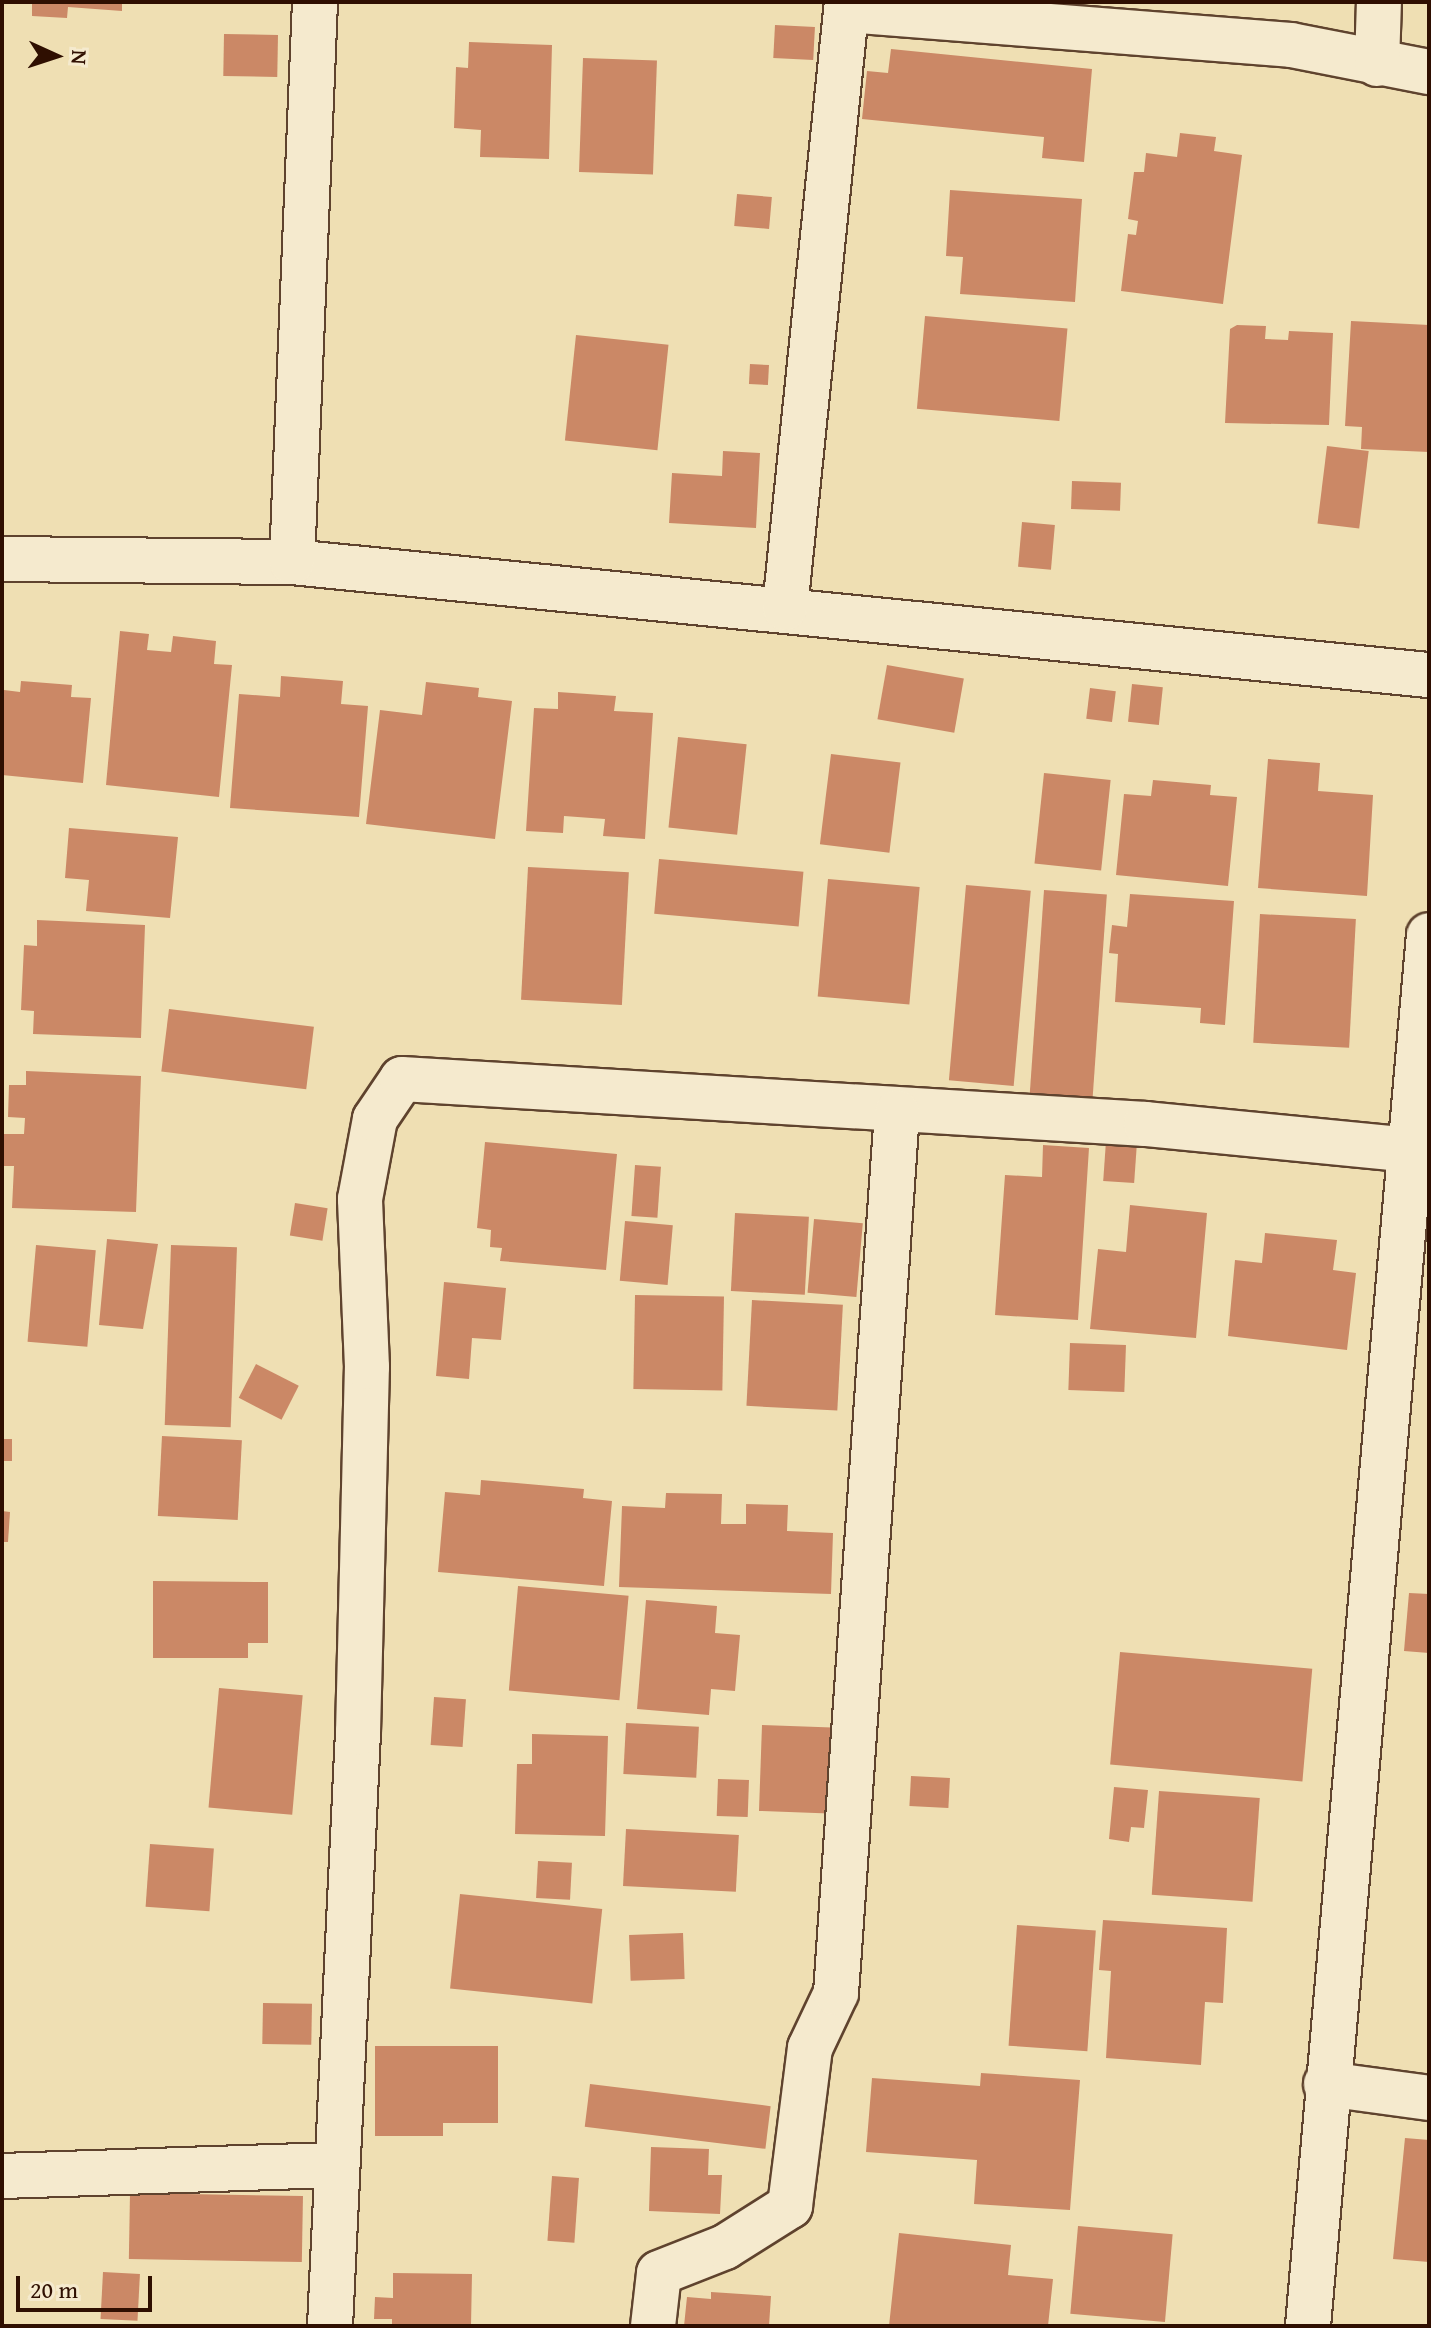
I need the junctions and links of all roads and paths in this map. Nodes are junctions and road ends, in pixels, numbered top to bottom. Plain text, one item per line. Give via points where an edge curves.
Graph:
1 (315, 2) edge
2 (1379, 2) edge
3 (847, 6) edge
4 (1377, 64) junction
5 (1429, 72) edge
6 (2, 559) edge
7 (292, 562) junction
8 (785, 608) junction
9 (1429, 675) edge
10 (1429, 935) edge
11 (897, 1112) junction
12 (1411, 1150) junction
13 (1326, 2084) junction
14 (1429, 2098) edge
15 (337, 2165) junction
16 (2, 2176) edge
17 (330, 2326) edge
18 (653, 2326) edge
19 (1308, 2326) edge

1 - 7 street
2 - 4 street
3 - 4 street via 1291,45
3 - 8 street
4 - 5 street
6 - 7 street
7 - 8 street
8 - 9 street
10 - 12 street
11 - 12 street via 1146,1124
11 - 15 street via 402,1079 375,1119 360,1199 367,1367 362,1590
11 - 18 street via 836,1993 810,2048 790,2206 725,2247 659,2273
12 - 13 street
13 - 14 street
13 - 19 street
15 - 16 street
15 - 17 street

